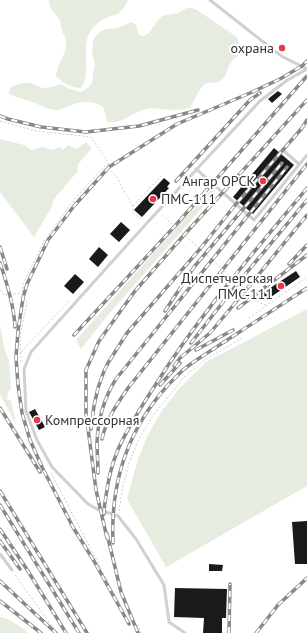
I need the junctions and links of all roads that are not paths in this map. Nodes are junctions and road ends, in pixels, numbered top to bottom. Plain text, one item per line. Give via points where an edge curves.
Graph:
1 (210, 0) edge
2 (307, 69) edge
3 (285, 152) dead end
4 (307, 155) edge
5 (299, 164) junction
6 (196, 169) junction
7 (0, 554) edge
8 (12, 570) road end
9 (185, 633) edge

1 - 2 lane via 283,57
2 - 6 lane via 260,101
3 - 5 lane
4 - 5 lane
5 - 6 lane via 254,220
6 - 9 lane via 30,352 24,369 26,411 37,440 52,467 88,504 118,516 136,539 164,585 169,622
7 - 8 lane

